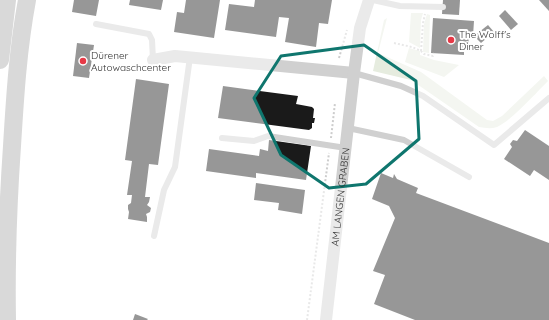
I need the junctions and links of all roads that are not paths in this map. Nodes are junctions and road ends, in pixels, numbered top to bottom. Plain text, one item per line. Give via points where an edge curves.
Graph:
1 (7, 0) edge
2 (27, 0) edge
3 (369, 0) edge
4 (373, 0) edge
5 (443, 7) dead end
6 (96, 24) dead end
7 (190, 57) junction
8 (0, 60) edge
9 (153, 60) joint
10 (354, 73) junction
11 (549, 98) edge
12 (348, 128) junction
13 (222, 138) dead end
14 (346, 148) junction
15 (469, 177) dead end
16 (154, 236) dead end
17 (7, 320) edge
18 (326, 320) edge

1 - 8 main road
2 - 17 main road via 16,78
3 - 10 street, AM LANGEN GRABEN via 360,28
4 - 5 lane via 400,6
6 - 9 lane via 149,34 152,40
7 - 9 street via 175,56
7 - 10 street
7 - 16 lane via 175,168 164,190
10 - 11 lane via 401,86 423,96 494,146
10 - 12 street, AM LANGEN GRABEN
12 - 14 street, AM LANGEN GRABEN
12 - 15 lane via 404,140
13 - 14 lane via 254,141 268,136
14 - 18 street, AM LANGEN GRABEN

